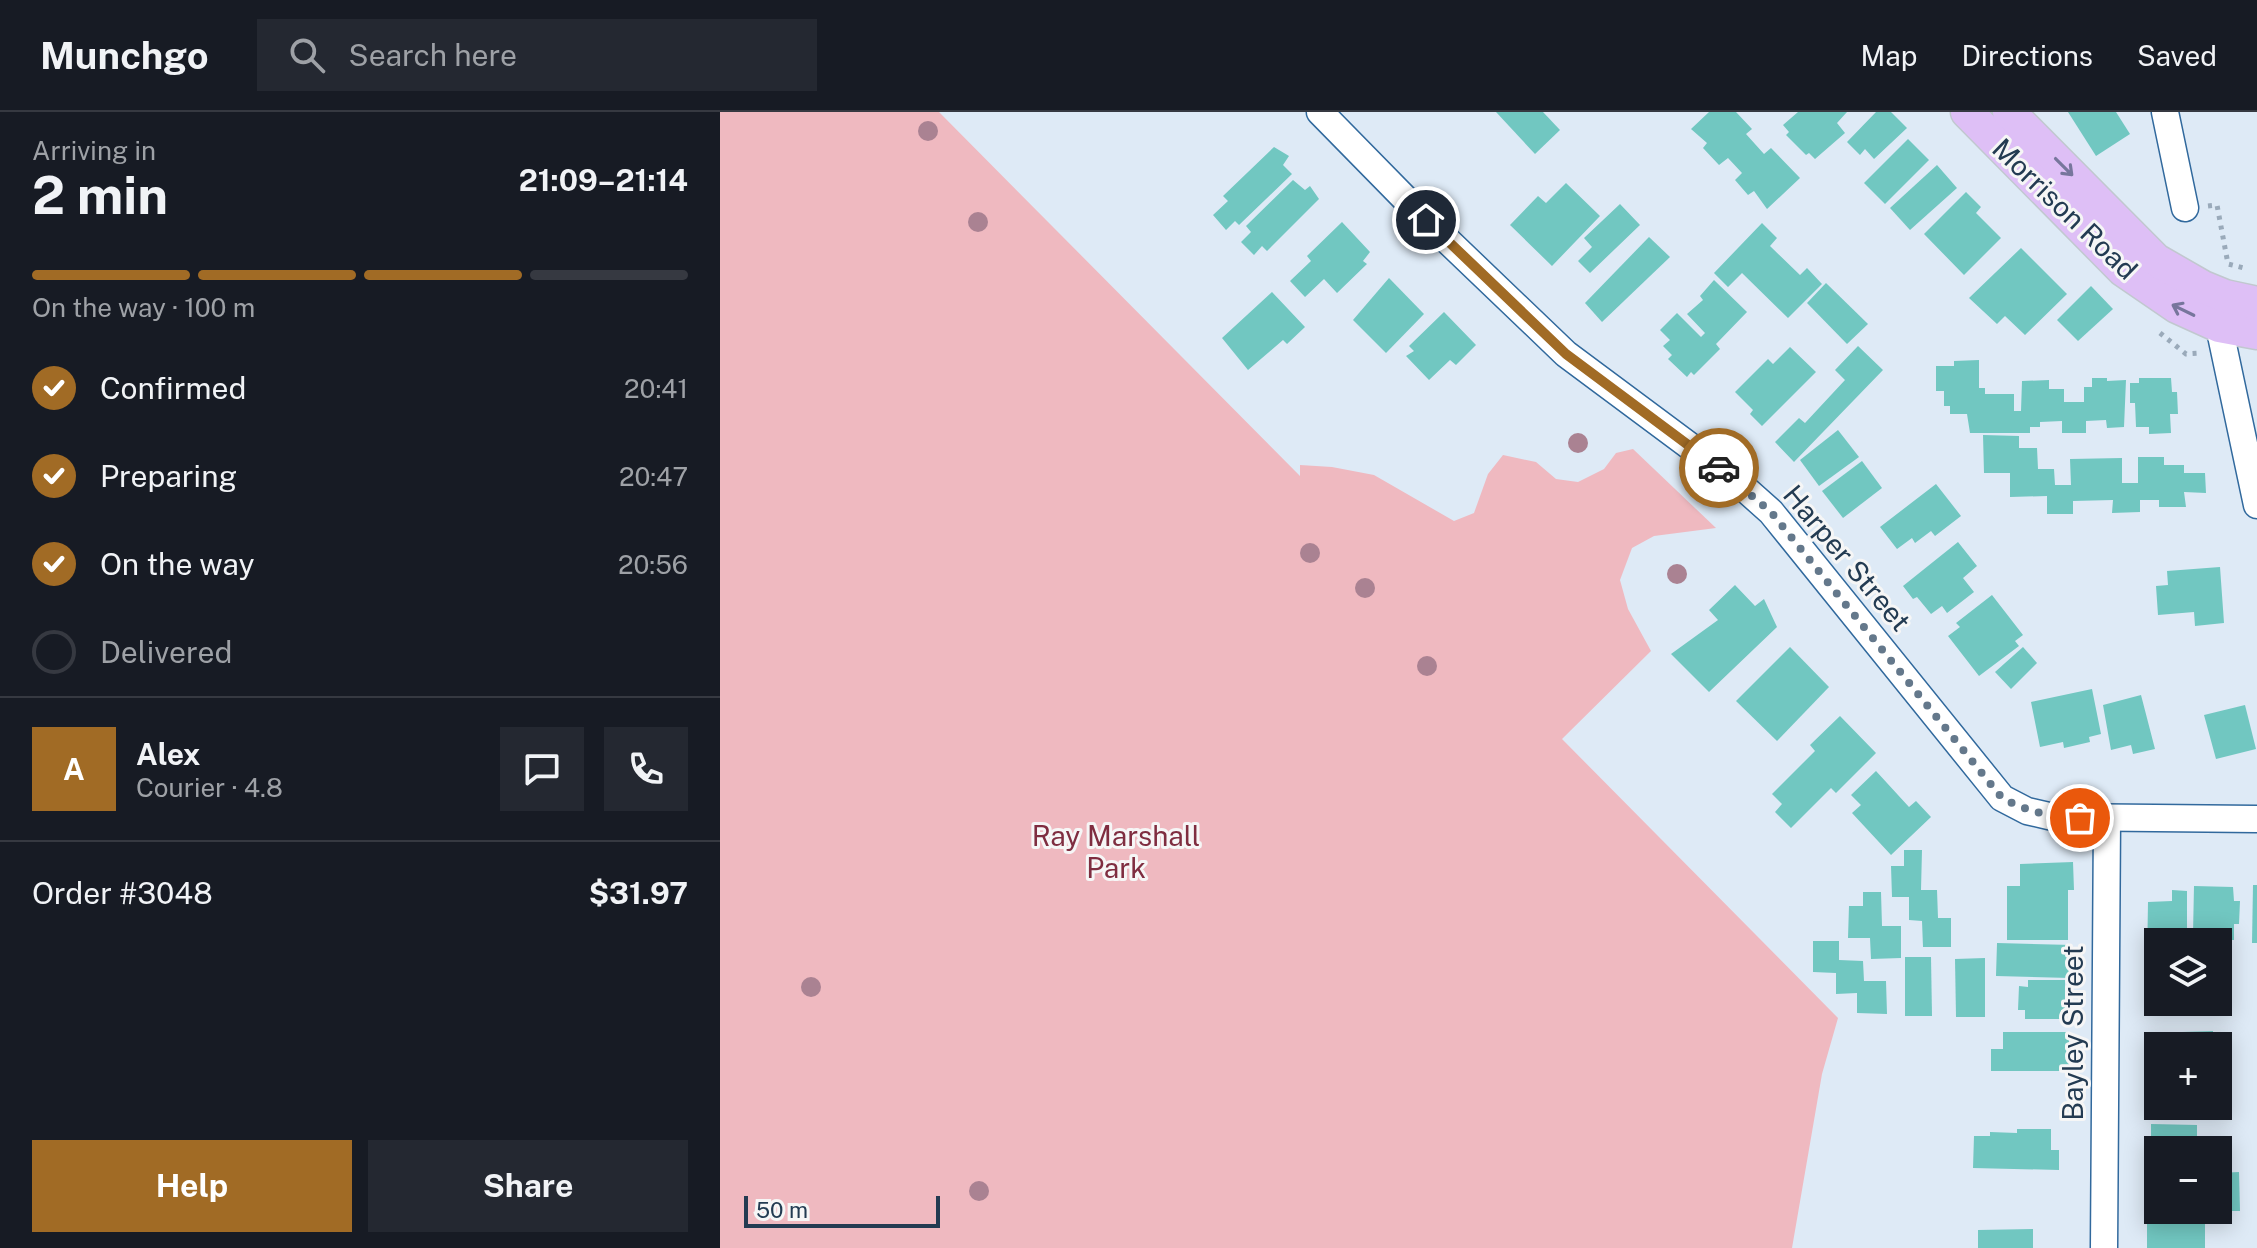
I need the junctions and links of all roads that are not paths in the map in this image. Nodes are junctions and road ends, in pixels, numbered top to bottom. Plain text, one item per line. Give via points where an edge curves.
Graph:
1 (1320, 112) edge
2 (1967, 112) edge
3 (2009, 112) edge
4 (2165, 112) edge
5 (2185, 208) road end
6 (2257, 303) edge
7 (2222, 311) junction
8 (2257, 333) edge
9 (2257, 505) edge
10 (2107, 819) junction
11 (2257, 819) edge
12 (2104, 1248) edge

1 - 10 street, Harper Street via 1566,354 1771,512 2002,798 2053,817
7 -> 2 main road, Morrison Road via 2177,307 2123,270
3 -> 7 main road, Morrison Road via 2156,260 2192,282
4 - 5 street
6 - 7 main road, Morrison Road
7 - 8 main road, Morrison Road
7 - 9 street
10 - 11 street, Harper Street
10 - 12 street, Bayley Street

